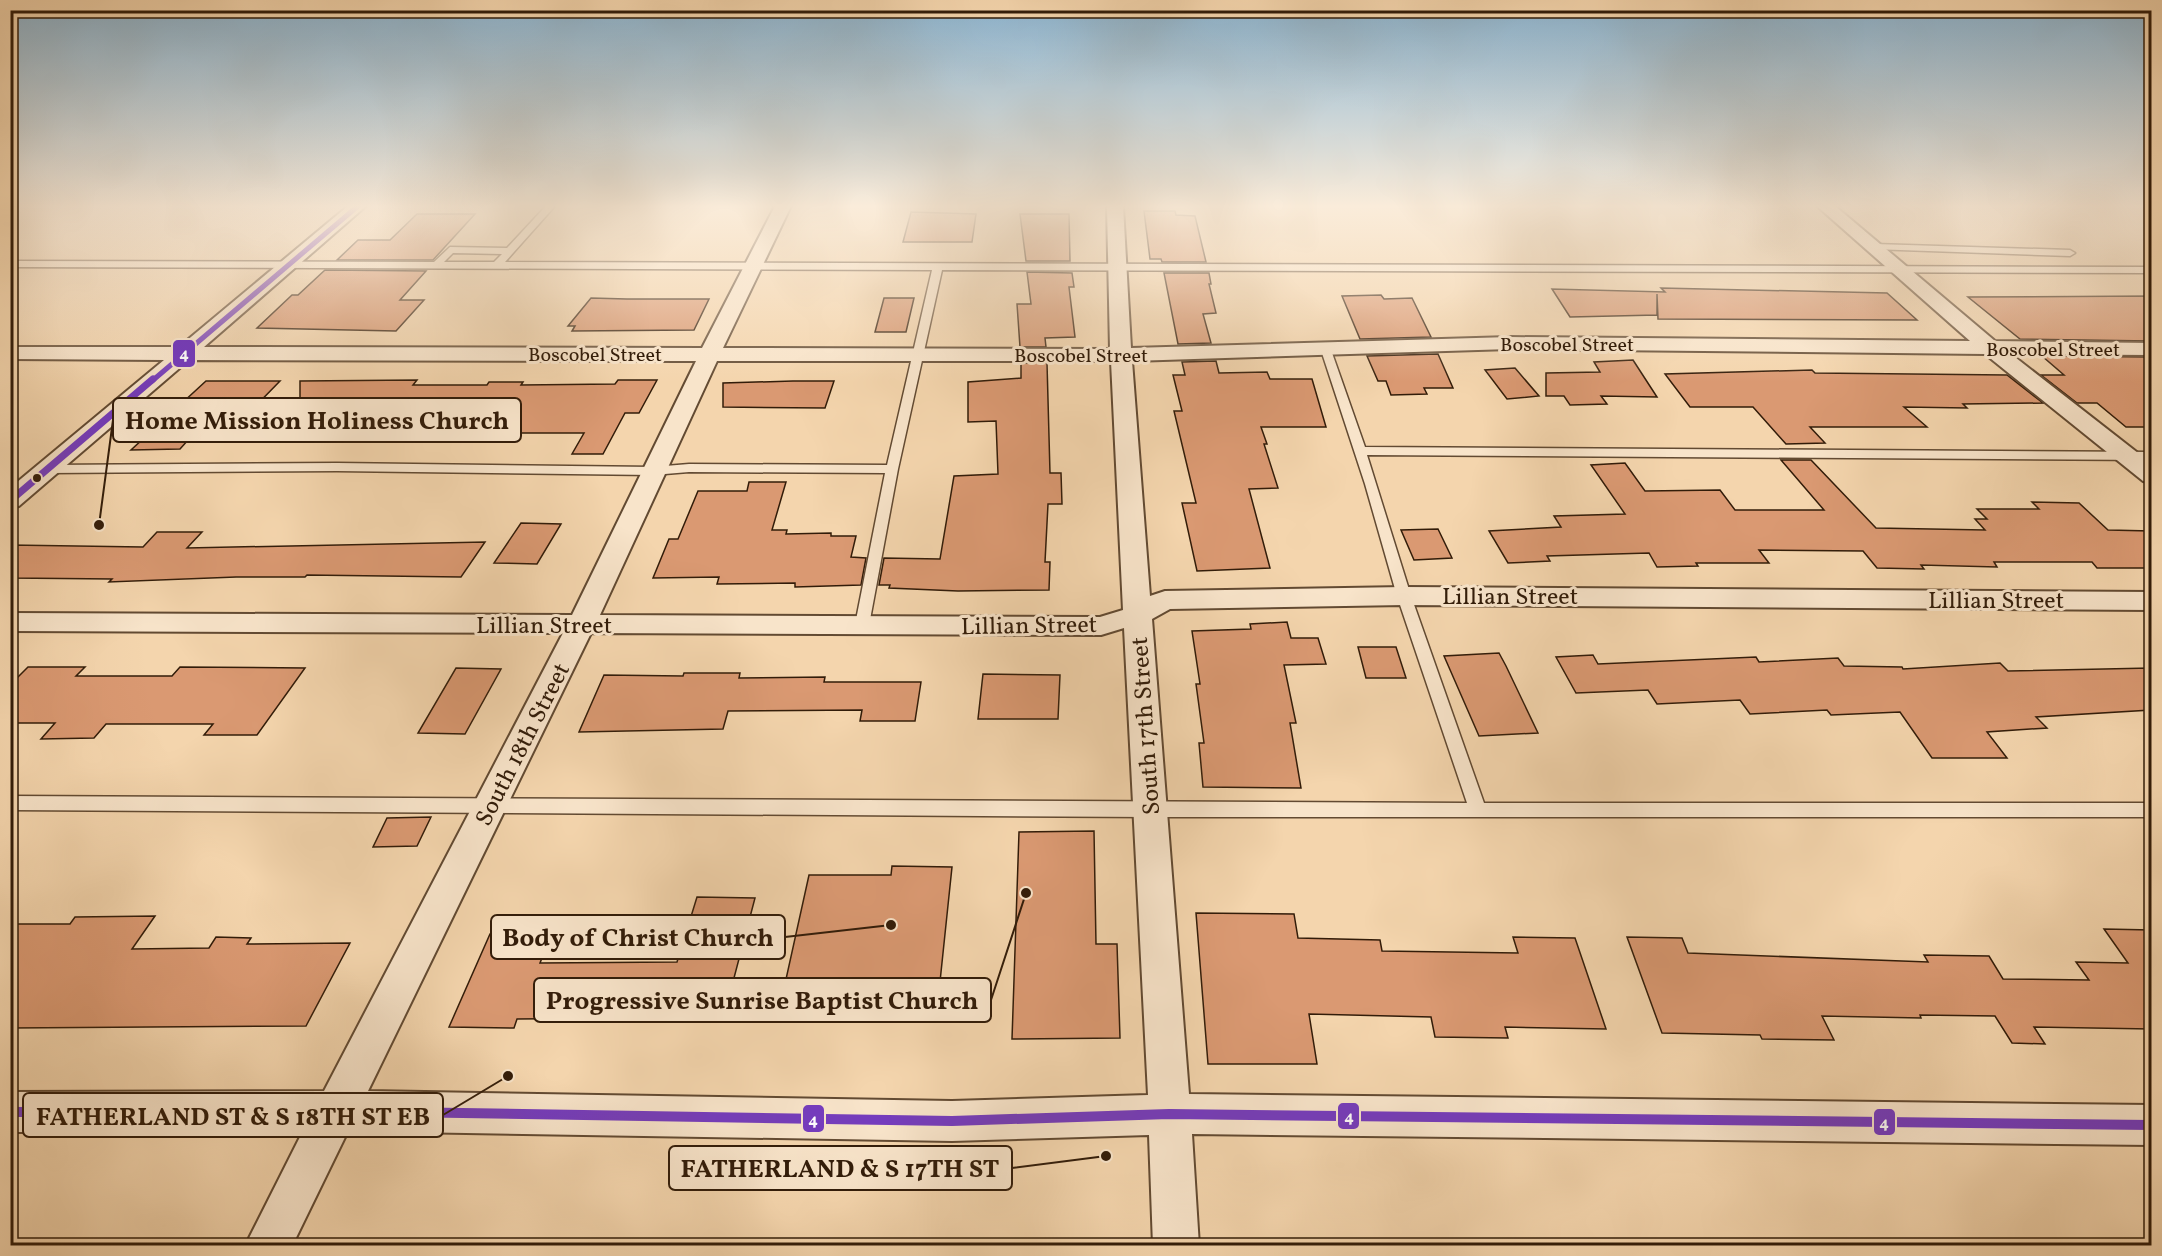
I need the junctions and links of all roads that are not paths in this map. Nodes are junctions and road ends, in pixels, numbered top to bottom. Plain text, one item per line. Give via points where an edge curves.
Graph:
1 (181, 265) edge
2 (289, 265) junction
3 (1896, 265) edge
4 (436, 266) joint
5 (496, 266) joint
6 (938, 266) junction
7 (1116, 266) junction
8 (751, 267) junction
9 (1900, 268) junction
10 (2151, 270) edge
11 (1992, 349) junction
12 (2151, 349) edge
13 (1326, 350) junction
14 (10, 353) edge
15 (186, 353) junction
16 (711, 355) junction
17 (919, 355) junction
18 (1121, 355) junction
19 (1360, 451) junction
20 (2128, 456) junction
21 (2151, 456) edge
22 (49, 469) junction
23 (892, 469) junction
24 (653, 471) junction
25 (2151, 476) edge
26 (20, 485) edge
27 (10, 501) edge
28 (1404, 596) junction
29 (2151, 601) edge
30 (1137, 615) junction
31 (10, 622) edge
32 (581, 625) junction
33 (862, 625) junction
34 (10, 803) edge
35 (491, 806) junction
36 (1151, 810) junction
37 (1478, 810) junction
38 (2151, 810) edge
39 (334, 1111) junction
40 (10, 1112) edge
41 (1169, 1114) junction
42 (2151, 1125) edge
43 (268, 1245) edge
44 (1176, 1245) edge

1 - 2 lane
2 - 4 lane
2 - 15 street
3 - 9 street
4 - 5 lane
5 - 8 lane
6 - 7 lane
6 - 8 lane
6 - 17 lane
7 - 9 lane
7 - 18 street, South 17th Street
8 - 16 street, South 18th Street
9 - 10 lane
9 - 11 street
11 - 12 street, Boscobel Street
11 - 13 street, Boscobel Street via 1510,343
11 - 20 street
13 - 18 street, Boscobel Street
13 - 19 lane
14 - 15 street, Boscobel Street
15 - 16 street, Boscobel Street
15 - 22 street
16 - 17 street, Boscobel Street
16 - 24 street, South 18th Street
17 - 18 street, Boscobel Street
17 - 23 lane
18 - 30 street, South 17th Street
19 - 20 lane
19 - 28 lane
20 - 21 lane
20 - 25 street
22 - 24 lane
22 - 26 street
23 - 24 lane
23 - 33 lane
24 - 32 street, South 18th Street
26 - 27 street
28 - 29 street, Lillian Street
28 - 30 street, Lillian Street via 1165,600
28 - 37 lane
30 - 33 street, Lillian Street via 1101,626
30 - 36 street, South 17th Street
31 - 32 street, Lillian Street
32 - 33 street, Lillian Street
32 - 35 street, South 18th Street
34 - 35 lane
35 - 36 lane
35 - 39 street, South 18th Street
36 - 37 lane
36 - 41 street, South 17th Street
37 - 38 lane
39 - 40 street
39 - 41 street via 952,1121
39 - 43 street, South 18th Street
41 - 42 street
41 - 44 street, South 17th Street

